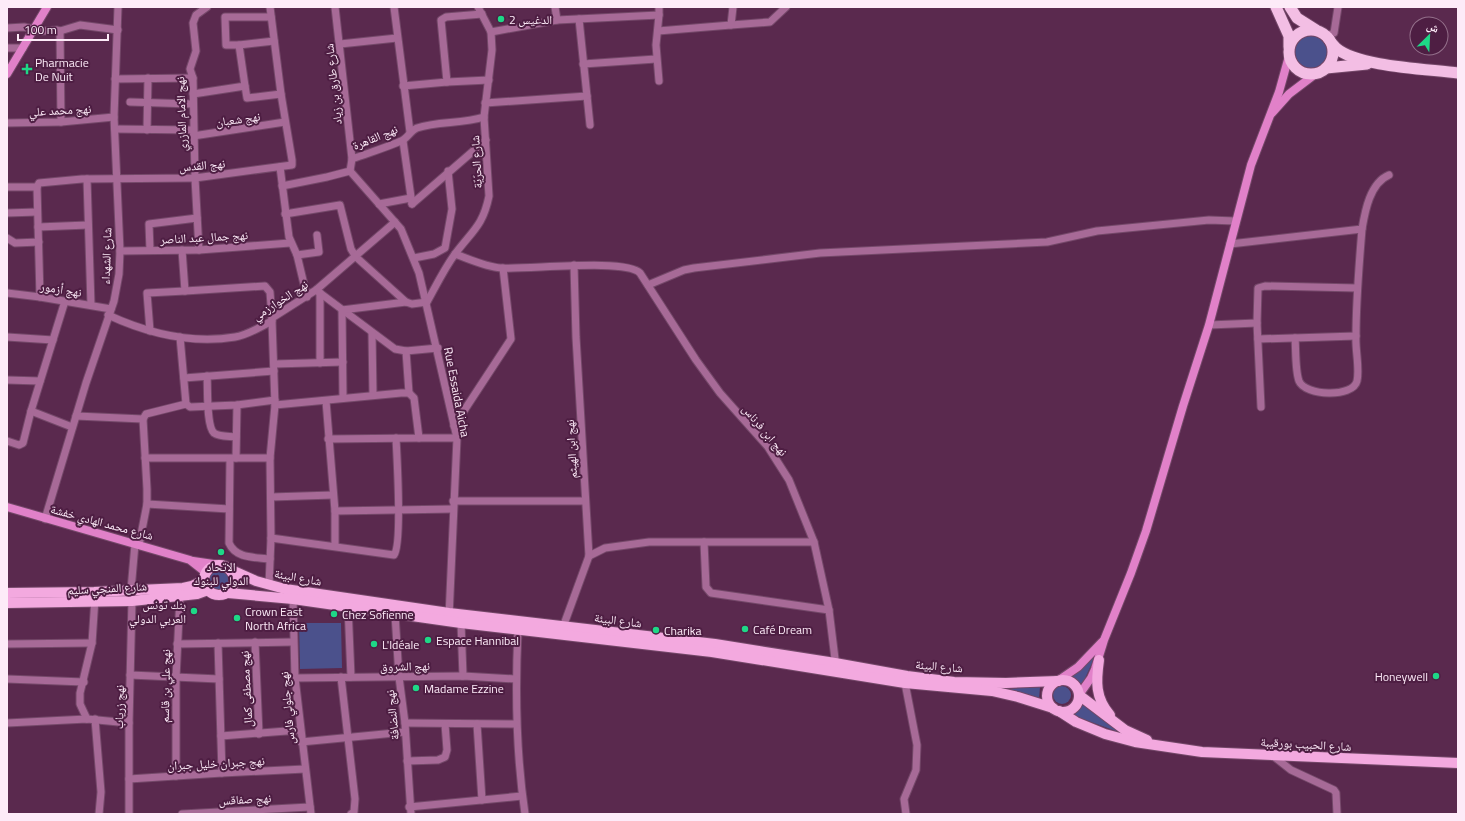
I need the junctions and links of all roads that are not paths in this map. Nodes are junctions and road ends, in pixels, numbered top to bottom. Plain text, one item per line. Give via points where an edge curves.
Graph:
1 (47, 7) edge
2 (118, 7) edge
3 (270, 7) edge
4 (335, 7) edge
5 (394, 7) edge
6 (478, 7) edge
7 (555, 7) edge
8 (659, 7) edge
9 (733, 7) edge
10 (786, 7) edge
11 (1276, 7) edge
12 (1290, 7) edge
13 (1338, 7) edge
14 (207, 8) edge
15 (482, 14) junction
16 (659, 15) junction
17 (271, 17) junction
18 (579, 19) junction
19 (556, 20) junction
20 (731, 25) junction
21 (7, 28) edge
22 (34, 29) junction
23 (118, 30) junction
24 (60, 31) junction
25 (658, 31) junction
26 (491, 32) junction
27 (1324, 35) junction
28 (397, 38) junction
29 (274, 41) junction
30 (340, 44) junction
31 (239, 46) junction
32 (7, 48) edge
33 (23, 48) junction
34 (1289, 51) junction
35 (656, 59) junction
36 (1379, 63) junction
37 (583, 64) junction
38 (1322, 70) junction
39 (1458, 73) edge
40 (7, 74) edge
41 (148, 78) junction
42 (193, 78) junction
43 (115, 79) junction
44 (489, 80) junction
45 (447, 82) junction
46 (658, 82) dead end
47 (245, 86) junction
48 (403, 86) junction
49 (192, 94) junction
50 (281, 94) junction
51 (587, 96) junction
52 (130, 102) dead end
53 (147, 103) junction
54 (485, 103) junction
55 (192, 104) junction
56 (114, 117) junction
57 (1269, 117) junction
58 (484, 118) junction
59 (61, 122) junction
60 (285, 122) junction
61 (7, 123) edge
62 (590, 125) dead end
63 (115, 129) junction
64 (147, 130) junction
65 (410, 132) junction
66 (193, 133) junction
67 (486, 140) junction
68 (403, 141) junction
69 (352, 159) junction
70 (280, 167) junction
71 (350, 171) junction
72 (448, 172) junction
73 (1390, 175) dead end
74 (195, 178) junction
75 (87, 179) junction
76 (116, 179) junction
77 (37, 186) junction
78 (282, 186) junction
79 (7, 187) edge
80 (412, 201) junction
81 (379, 204) junction
82 (37, 212) junction
83 (7, 213) edge
84 (285, 214) junction
85 (197, 218) junction
86 (1235, 221) junction
87 (395, 222) junction
88 (88, 225) junction
89 (38, 226) junction
90 (1362, 229) junction
91 (317, 235) dead end
92 (7, 238) edge
93 (39, 242) junction
94 (290, 243) junction
95 (1230, 244) junction
96 (150, 250) junction
97 (182, 250) junction
98 (199, 250) junction
99 (120, 251) junction
100 (455, 254) junction
101 (297, 255) junction
102 (356, 257) junction
103 (414, 258) junction
104 (574, 265) junction
105 (503, 268) junction
106 (648, 285) junction
107 (1357, 288) junction
108 (318, 291) junction
109 (185, 292) junction
110 (7, 293) edge
111 (40, 297) junction
112 (307, 297) junction
113 (65, 300) junction
114 (406, 302) junction
115 (427, 302) junction
116 (91, 305) junction
117 (342, 310) junction
118 (110, 312) junction
119 (272, 319) junction
120 (1257, 323) junction
121 (1209, 325) junction
122 (150, 331) junction
123 (372, 333) junction
124 (1356, 336) junction
125 (7, 337) edge
126 (180, 337) junction
127 (1295, 338) junction
128 (1258, 339) junction
129 (53, 340) junction
130 (438, 348) junction
131 (406, 351) junction
132 (343, 362) junction
133 (320, 363) junction
134 (274, 368) junction
135 (207, 376) junction
136 (184, 378) junction
137 (7, 380) edge
138 (40, 381) junction
139 (409, 394) junction
140 (373, 395) junction
141 (343, 398) junction
142 (326, 400) junction
143 (275, 402) junction
144 (186, 404) junction
145 (237, 405) junction
146 (209, 406) junction
147 (1261, 407) dead end
148 (31, 411) junction
149 (76, 416) junction
150 (143, 419) junction
151 (454, 426) junction
152 (72, 427) junction
153 (236, 437) junction
154 (396, 438) junction
155 (419, 438) junction
156 (457, 438) junction
157 (328, 439) junction
158 (7, 441) edge
159 (145, 458) junction
160 (233, 458) junction
161 (270, 458) junction
162 (333, 495) junction
163 (271, 497) junction
164 (453, 501) junction
165 (585, 501) junction
166 (146, 504) junction
167 (7, 507) edge
168 (229, 509) junction
169 (398, 509) junction
170 (453, 509) junction
171 (335, 511) junction
172 (45, 519) junction
173 (271, 538) junction
174 (704, 542) junction
175 (814, 542) junction
176 (137, 544) junction
177 (335, 546) junction
178 (589, 556) junction
179 (270, 559) junction
180 (190, 560) junction
181 (224, 566) junction
182 (204, 577) junction
183 (269, 585) junction
184 (208, 590) junction
185 (7, 592) edge
186 (94, 592) junction
187 (228, 593) junction
188 (131, 595) junction
189 (180, 596) junction
190 (293, 599) junction
191 (95, 602) junction
192 (7, 603) edge
193 (348, 606) junction
194 (830, 610) junction
195 (395, 614) junction
196 (449, 618) junction
197 (461, 623) junction
198 (563, 626) junction
199 (518, 630) junction
200 (1104, 640) junction
201 (255, 642) junction
202 (293, 642) junction
203 (92, 643) junction
204 (218, 643) junction
205 (7, 644) edge
206 (177, 644) junction
207 (1098, 660) junction
208 (836, 668) junction
209 (130, 675) junction
210 (463, 676) junction
211 (341, 677) junction
212 (351, 677) junction
213 (399, 677) junction
214 (176, 678) junction
215 (295, 678) junction
216 (7, 679) edge
217 (219, 679) junction
218 (515, 679) junction
219 (1059, 680) junction
220 (84, 682) junction
221 (905, 683) junction
222 (1079, 695) junction
223 (1056, 709) junction
224 (91, 719) junction
225 (7, 723) edge
226 (129, 723) junction
227 (405, 723) junction
228 (445, 724) junction
229 (477, 724) junction
230 (516, 724) junction
231 (300, 730) junction
232 (405, 732) junction
233 (259, 734) junction
234 (1135, 735) junction
235 (221, 736) junction
236 (349, 737) junction
237 (301, 742) junction
238 (1154, 744) junction
239 (1272, 755) junction
240 (407, 761) junction
241 (1458, 763) edge
242 (305, 769) junction
243 (222, 773) junction
244 (176, 776) junction
245 (129, 780) junction
246 (522, 796) junction
247 (482, 800) junction
248 (311, 810) edge
249 (410, 810) edge
250 (271, 811) edge
251 (99, 814) edge
252 (129, 814) edge
253 (182, 814) edge
254 (193, 814) edge
255 (351, 814) edge
256 (525, 814) edge
257 (906, 814) edge
258 (1337, 814) edge

1 - 22 main road
2 - 23 street, شارع الشهداء
3 - 17 street
4 - 30 street, شارع طارق بن زياد
5 - 28 street
6 - 15 street, شارع الحرّيّة
7 - 19 street
8 - 16 street
9 - 20 street
10 - 20 street via 770,22
11 - 34 highway via 1288,36
12 - 27 highway via 1297,18
13 - 27 street via 1334,33
14 - 42 street, نهج الامام المازري via 197,14 193,21 196,52 190,69
15 - 26 street, شارع الحرّيّة
15 - 45 street via 446,17 441,20
16 - 18 street
16 - 25 street
17 - 29 street
17 - 31 street via 224,18 226,45
18 - 19 street
18 - 37 street
19 - 26 street
20 - 25 street
21 - 22 street
22 - 24 street
22 - 33 main road
23 - 24 street via 80,25
23 - 43 street, شارع الشهداء
24 - 59 street
25 - 35 street
26 - 44 street, شارع الحرّيّة
27 - 34 highway via 1303,31 1297,35
27 - 36 highway via 1336,48
27 - 38 highway via 1331,44 1332,57
28 - 30 street
28 - 48 street
29 - 31 street
29 - 50 street
30 - 69 street, شارع طارق بن زياد
31 - 47 street
32 - 33 street
33 - 40 main road
34 - 38 highway via 1292,63 1303,72
34 - 57 main road via 1283,82
35 - 37 street
35 - 46 street
36 - 38 highway via 1347,64
36 - 39 highway
37 - 51 street
38 - 57 main road via 1289,94
41 - 42 street
41 - 43 street
41 - 53 street
42 - 49 street, نهج الامام المازري
43 - 56 street, شارع الشهداء
44 - 45 street
44 - 54 street, شارع الحرّيّة
45 - 48 street
47 - 49 street
47 - 50 street via 247,98
48 - 65 street
49 - 55 street, نهج الامام المازري
50 - 60 street
51 - 54 street
51 - 62 street
52 - 53 street
53 - 55 street
53 - 64 street
54 - 58 street, شارع الحرّيّة
55 - 66 street, نهج الامام المازري
56 - 59 street, نهج محمد علي
56 - 63 street, شارع الشهداء
57 - 86 main road via 1251,165
58 - 65 street, نهج القاهرة via 428,126
58 - 67 street, شارع الحرّيّة
59 - 61 street, نهج محمد علي
60 - 66 street, نهج شعبان
60 - 70 street, نهج القدس via 293,163
63 - 64 street, نهج شعبان
63 - 76 street, شارع الشهداء
64 - 66 street, نهج شعبان
65 - 68 street, نهج القاهرة
66 - 74 street, نهج الامام المازري
67 - 72 street
67 - 100 street, شارع الحرّيّة via 489,196 486,208 479,225
68 - 69 street, نهج القاهرة
68 - 80 street
69 - 71 street, نهج القاهرة
70 - 74 street, نهج القدس
70 - 78 street
71 - 78 street
71 - 81 street, Rue Essaida Aicha
72 - 80 street
72 - 103 street via 452,209 445,248 434,254
73 - 90 street via 1378,183 1366,208
74 - 76 street, نهج القدس
74 - 85 street, نهج الامام المازري
75 - 76 street, نهج القدس
75 - 77 street, نهج القدس via 43,182
75 - 88 street
76 - 99 street, شارع الشهداء
77 - 79 street, نهج القدس
77 - 82 street
78 - 84 street
80 - 81 street
81 - 87 street, Rue Essaida Aicha
82 - 83 street
82 - 89 street
84 - 94 street
84 - 102 street via 340,205 351,249
85 - 96 street via 149,224
85 - 98 street, نهج الامام المازري
86 - 95 main road
86 - 106 street via 1209,220 1097,231 1047,242 820,253 694,268
87 - 102 street, نهج الخوارزمي
87 - 103 street, Rue Essaida Aicha via 401,229
88 - 89 street
88 - 116 street
89 - 93 street
90 - 95 street
90 - 107 street
91 - 101 street via 319,252
92 - 93 street via 15,243
93 - 111 street
94 - 98 street, نهج جمال عبد الناصر
94 - 101 street
95 - 121 main road
96 - 97 street, نهج جمال عبد الناصر
96 - 99 street, نهج جمال عبد الناصر
97 - 98 street, نهج جمال عبد الناصر
97 - 109 street
99 - 118 street, شارع الشهداء via 119,274
100 - 105 street
100 - 115 street, شارع الحرّيّة
101 - 112 street
102 - 108 street, نهج الخوارزمي
102 - 114 street
103 - 115 street, Rue Essaida Aicha
104 - 105 street
104 - 106 street, نهج ابن فرناس via 638,270
104 - 165 street, نهج ابن الهيثم
105 - 151 street via 511,339
106 - 175 street, نهج ابن فرناس via 720,393 778,461 794,490
107 - 120 street via 1260,287 1256,293
107 - 124 street
108 - 112 street, نهج الخوارزمي
108 - 117 street
108 - 133 street
109 - 119 street via 265,286 270,292
109 - 122 street via 147,293
110 - 111 street, نهج أزمور
111 - 113 street, نهج أزمور
112 - 119 street, نهج الخوارزمي
113 - 116 street, نهج أزمور
113 - 129 street
114 - 115 street
114 - 117 street
115 - 130 street, Rue Essaida Aicha
116 - 118 street, نهج أزمور
117 - 123 street
117 - 132 street
118 - 122 street, نهج الخوارزمي via 128,324
118 - 149 street, شارع الشهداء
119 - 126 street, نهج الخوارزمي via 248,333 235,337
119 - 134 street
120 - 121 street
120 - 128 street
121 - 200 main road via 1146,531
122 - 126 street, نهج الخوارزمي
123 - 131 street via 389,346
123 - 140 street
124 - 127 street
124 - 127 street via 1357,382 1354,388 1326,393 1313,391 1299,381
125 - 129 street
126 - 136 street
127 - 128 street
128 - 147 street
129 - 138 street
130 - 131 street
130 - 151 street, Rue Essaida Aicha
131 - 139 street
132 - 133 street
132 - 141 street
133 - 134 street
134 - 135 street
134 - 143 street
135 - 136 street
135 - 146 street
136 - 144 street
137 - 138 street
138 - 148 street
139 - 140 street
139 - 155 street via 414,398
140 - 141 street
141 - 142 street
142 - 143 street
142 - 157 street
143 - 145 street
143 - 161 street
144 - 146 street via 190,407
144 - 150 street via 146,414
145 - 146 street
145 - 153 street
146 - 153 street via 214,432
148 - 152 street
148 - 158 street via 23,443 19,445
149 - 150 street
149 - 152 street, شارع الشهداء
150 - 159 street, نهج زرياب
151 - 156 street, Rue Essaida Aicha
152 - 172 street, شارع الشهداء
153 - 160 street
154 - 155 street
154 - 157 street
154 - 169 street
155 - 156 street
156 - 164 street, Rue Essaida Aicha
157 - 162 street
159 - 160 street
159 - 166 street, نهج زرياب
160 - 161 street
160 - 168 street
161 - 163 street
162 - 163 street
162 - 171 street
163 - 173 street
164 - 165 street
164 - 170 street, Rue Essaida Aicha
165 - 178 street, نهج ابن الهيثم
166 - 168 street
166 - 176 street, نهج زرياب
167 - 172 main road, شارع محمد الهادي خفشة
168 - 179 street via 229,539 232,549 241,556
169 - 170 street
169 - 171 street
169 - 177 street via 394,555
170 - 196 street, Rue Essaida Aicha
171 - 177 street
172 - 176 main road, شارع محمد الهادي خفشة
173 - 177 street
173 - 179 street
174 - 175 street
174 - 178 street via 649,542 605,548
174 - 194 street via 708,591
175 - 194 street, نهج ابن فرناس
176 - 180 main road, شارع محمد الهادي خفشة
176 - 188 street, نهج زرياب
178 - 198 street, نهج ابن الهيثم
179 - 183 street
180 - 181 main road, شارع محمد الهادي خفشة
180 - 182 main road via 204,571
181 - 182 main road via 211,568
181 - 183 main road, شارع البيئة
181 - 187 main road via 234,577
182 - 184 main road
182 - 188 main road, شارع المنجي سليم via 192,586
183 - 196 main road, شارع البيئة
184 - 187 main road via 218,596
184 - 189 main road, شارع المنجي سليم
185 - 186 main road, شارع المنجي سليم
186 - 188 main road, شارع المنجي سليم
186 - 191 street
187 - 190 main road, شارع البيئة
188 - 189 main road, شارع المنجي سليم
188 - 191 main road, شارع المنجي سليم
188 - 209 street, نهج زرياب
189 - 206 street, نهج علي بن قاسم
190 - 193 main road, شارع البيئة
190 - 202 street, نهج جلولي فارس
191 - 192 main road, شارع المنجي سليم
191 - 203 street
193 - 195 main road, شارع البيئة
193 - 212 street
194 - 208 street, نهج ابن فرناس
195 - 196 main road, شارع البيئة
195 - 213 street, نهج النضافة
196 - 197 main road, شارع البيئة
196 - 198 main road, شارع البيئة
197 - 199 main road, شارع البيئة
197 - 210 street
198 - 208 main road, شارع البيئة via 715,644
199 - 208 main road, شارع البيئة
199 - 218 street
200 - 207 main road
200 - 219 main road via 1078,667
201 - 202 street
201 - 204 street
201 - 233 street, نهج مصطفى كمال
202 - 215 street, نهج جلولي فارس
203 - 205 street
203 - 220 street
204 - 206 street
204 - 217 street
206 - 214 street, نهج علي بن قاسم
207 - 222 main road via 1091,678
207 - 234 main road via 1096,681 1101,702 1109,714
208 - 219 main road, شارع البيئة via 954,682
208 - 221 main road, شارع البيئة
209 - 214 street
209 - 226 street, نهج زرياب
210 - 213 street, نهج الشروق
210 - 218 street, نهج الشروق
211 - 212 street, نهج الشروق
211 - 215 street, نهج الشروق
211 - 236 street
212 - 213 street, نهج الشروق
213 - 227 street, نهج النضافة
214 - 217 street
214 - 244 street, نهج علي بن قاسم
215 - 231 street, نهج جلولي فارس
216 - 220 street
217 - 235 street
218 - 230 street
219 - 222 main road via 1074,684
219 - 223 main road via 1053,683 1047,693 1049,703
220 - 224 street via 80,704
221 - 223 main road, شارع البيئة via 992,691
221 - 257 street via 917,745 916,770 904,799
222 - 223 main road via 1075,706 1067,711
222 - 234 main road via 1115,724
223 - 238 main road, شارع البيئة via 1076,722 1105,734
224 - 225 street
224 - 226 street
224 - 251 street via 101,792
226 - 245 street, نهج زرياب
227 - 228 street
227 - 232 street, نهج النضافة
228 - 229 street
228 - 240 street via 448,750 445,757 438,760
229 - 230 street
229 - 247 street
230 - 246 street
231 - 233 street
231 - 237 street, نهج جلولي فارس
232 - 236 street
232 - 240 street, نهج النضافة
233 - 235 street
234 - 238 main road
235 - 243 street
236 - 237 street
236 - 255 street via 355,799 354,812
237 - 242 street, نهج جلولي فارس
238 - 239 main road, شارع الحبيب بورقيبة via 1202,752
239 - 241 main road, شارع الحبيب بورقيبة
239 - 258 street via 1291,770 1334,790
240 - 249 street, نهج النضافة
242 - 243 street, نهج جبران خليل جبران
242 - 248 street, نهج جلولي فارس
243 - 244 street, نهج جبران خليل جبران
244 - 245 street, نهج جبران خليل جبران
245 - 252 street, نهج زرياب
246 - 247 street
246 - 256 street
247 - 249 street
248 - 250 street, نهج صفاقس
250 - 254 street, نهج صفاقس
253 - 254 street, نهج صفاقس

